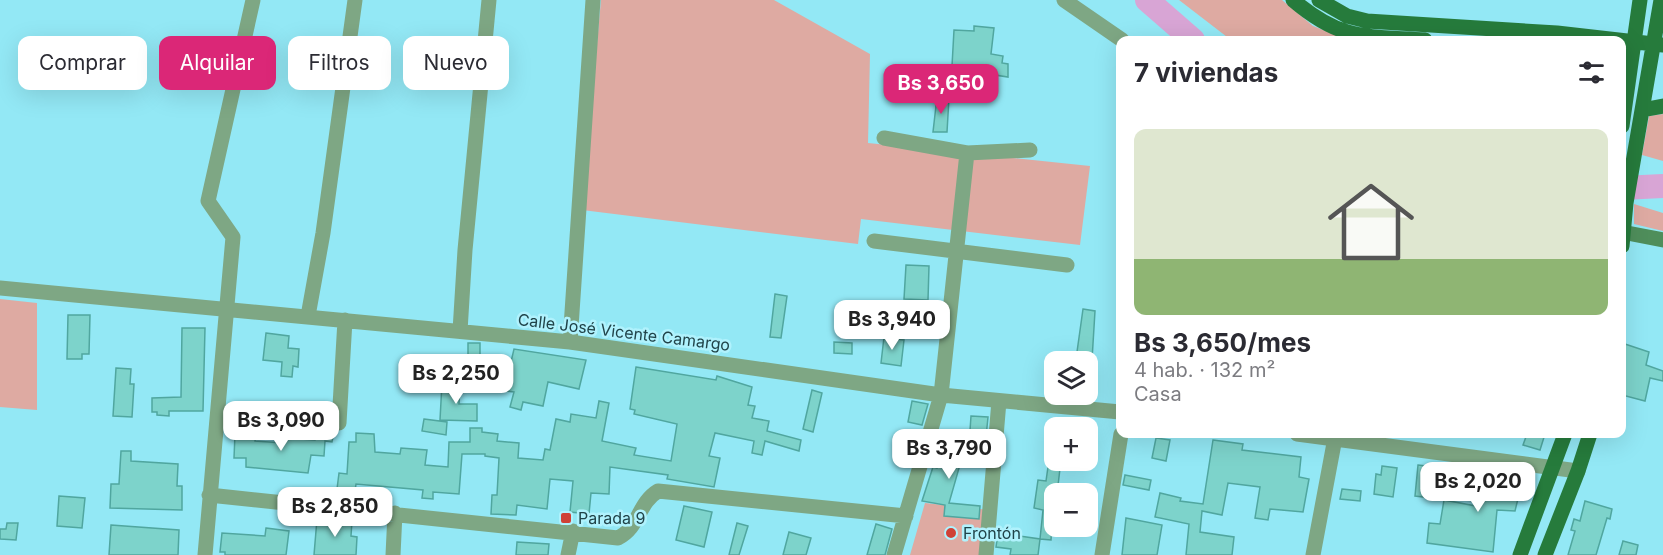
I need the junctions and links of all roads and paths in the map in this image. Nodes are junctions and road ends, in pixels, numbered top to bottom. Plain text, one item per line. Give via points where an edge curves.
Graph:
1 (253, 0) edge
2 (355, 0) edge
3 (489, 0) edge
4 (592, 0) edge
5 (1064, 0) edge
6 (1293, 0) edge
7 (1319, 0) edge
8 (1640, 0) edge
9 (1661, 0) edge
10 (1116, 36) edge
11 (1368, 36) edge
12 (1566, 36) edge
13 (1626, 40) edge
14 (1633, 41) junction
15 (1658, 44) edge
16 (1626, 58) edge
17 (1657, 64) edge
18 (1663, 106) edge
19 (1642, 110) junction
20 (884, 138) dead end
21 (1030, 150) dead end
22 (967, 153) junction
23 (1626, 202) edge
24 (1626, 237) edge
25 (1663, 240) edge
26 (874, 241) dead end
27 (956, 251) junction
28 (1067, 265) dead end
29 (0, 288) edge
30 (227, 309) junction
31 (308, 316) junction
32 (345, 320) junction
33 (460, 331) junction
34 (570, 342) junction
35 (941, 395) junction
36 (999, 401) junction
37 (1116, 412) edge
38 (339, 423) dead end
39 (1120, 438) edge
40 (1335, 438) joint
41 (1564, 438) edge
42 (1589, 438) edge
43 (1554, 469) junction
44 (1578, 471) junction
45 (209, 495) junction
46 (394, 513) junction
47 (906, 516) junction
48 (573, 531) junction
49 (205, 555) edge
50 (393, 555) edge
51 (568, 555) edge
52 (894, 555) edge
53 (986, 555) edge
54 (1102, 555) edge
55 (1313, 555) edge
56 (1520, 555) edge
57 (1545, 555) edge

1 - 30 street via 208,201 233,237
2 - 31 street
3 - 33 street
4 - 34 street
5 - 10 street
6 - 11 main road via 1322,23
7 - 12 main road via 1347,16 1367,21
8 - 14 main road
9 - 15 main road
13 - 14 main road
14 - 15 main road
14 - 16 main road
15 - 17 main road
16 - 17 main road
17 - 19 main road
18 - 19 main road
19 - 23 main road
20 - 22 street
21 - 22 street
22 - 27 street
24 - 25 main road
26 - 27 street
27 - 28 street
27 - 35 street
29 - 30 street, Calle José Vicente Camargo
30 - 31 street, Calle José Vicente Camargo
30 - 45 street
31 - 32 street, Calle José Vicente Camargo
32 - 33 street, Calle José Vicente Camargo
32 - 38 street
33 - 34 street, Calle José Vicente Camargo
34 - 35 street, Calle José Vicente Camargo
35 - 36 street, Calle José Vicente Camargo
35 - 47 street
36 - 37 street, Calle José Vicente Camargo
36 - 53 street
39 - 54 street
40 - 43 street
40 - 55 street
41 - 43 main road
42 - 44 main road
43 - 44 street
43 - 56 main road
44 - 57 main road
45 - 46 street
45 - 49 street
46 - 48 street
46 - 50 street
47 - 48 street via 658,491 647,498 630,532 618,538
47 - 52 street
48 - 51 street

